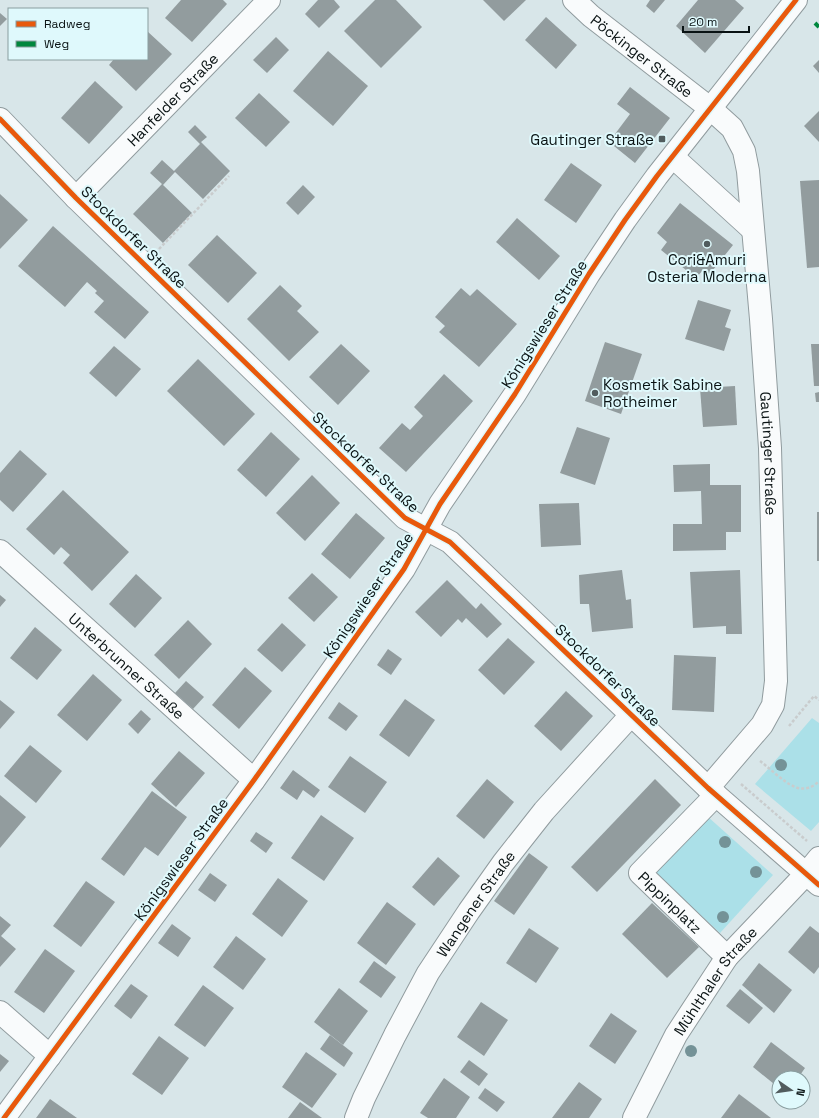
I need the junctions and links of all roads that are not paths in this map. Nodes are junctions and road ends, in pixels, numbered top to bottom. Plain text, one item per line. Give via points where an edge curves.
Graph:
1 (269, 0) edge
2 (574, 0) edge
3 (796, 0) edge
4 (711, 109) junction
5 (0, 119) edge
6 (672, 157) junction
7 (76, 198) junction
8 (753, 230) junction
9 (427, 529) junction
10 (0, 551) edge
11 (632, 714) junction
12 (254, 780) junction
13 (712, 791) junction
14 (813, 865) edge
15 (727, 957) junction
16 (0, 1012) edge
17 (50, 1056) junction
18 (4, 1118) edge
19 (356, 1118) edge
20 (634, 1118) edge

1 - 7 street, Hanfelder Straße
2 - 4 street, Pöckinger Straße
3 - 4 street, Königswieser Straße
4 - 6 street, Königswieser Straße
4 - 8 street, Gautinger Straße via 732,128 744,151
5 - 7 street, Stockdorfer Straße
6 - 8 street
6 - 9 street, Königswieser Straße via 589,274 515,394 440,504
7 - 9 street, Stockdorfer Straße via 405,518
8 - 13 street, Gautinger Straße via 770,448 776,681 772,705 762,725 725,770
9 - 11 street, Stockdorfer Straße via 450,542
9 - 12 street, Königswieser Straße via 404,568
10 - 12 street, Unterbrunner Straße
11 - 13 street, Stockdorfer Straße
11 - 19 street, Wangener Straße via 544,810 469,911 428,973
12 - 17 street, Königswieser Straße
13 - 14 street, Stockdorfer Straße
13 - 15 street, Pippinplatz via 640,873
14 - 15 street, Mühlthaler Straße
15 - 20 street, Mühlthaler Straße via 676,1035
16 - 17 street
17 - 18 street, Königswieser Straße

